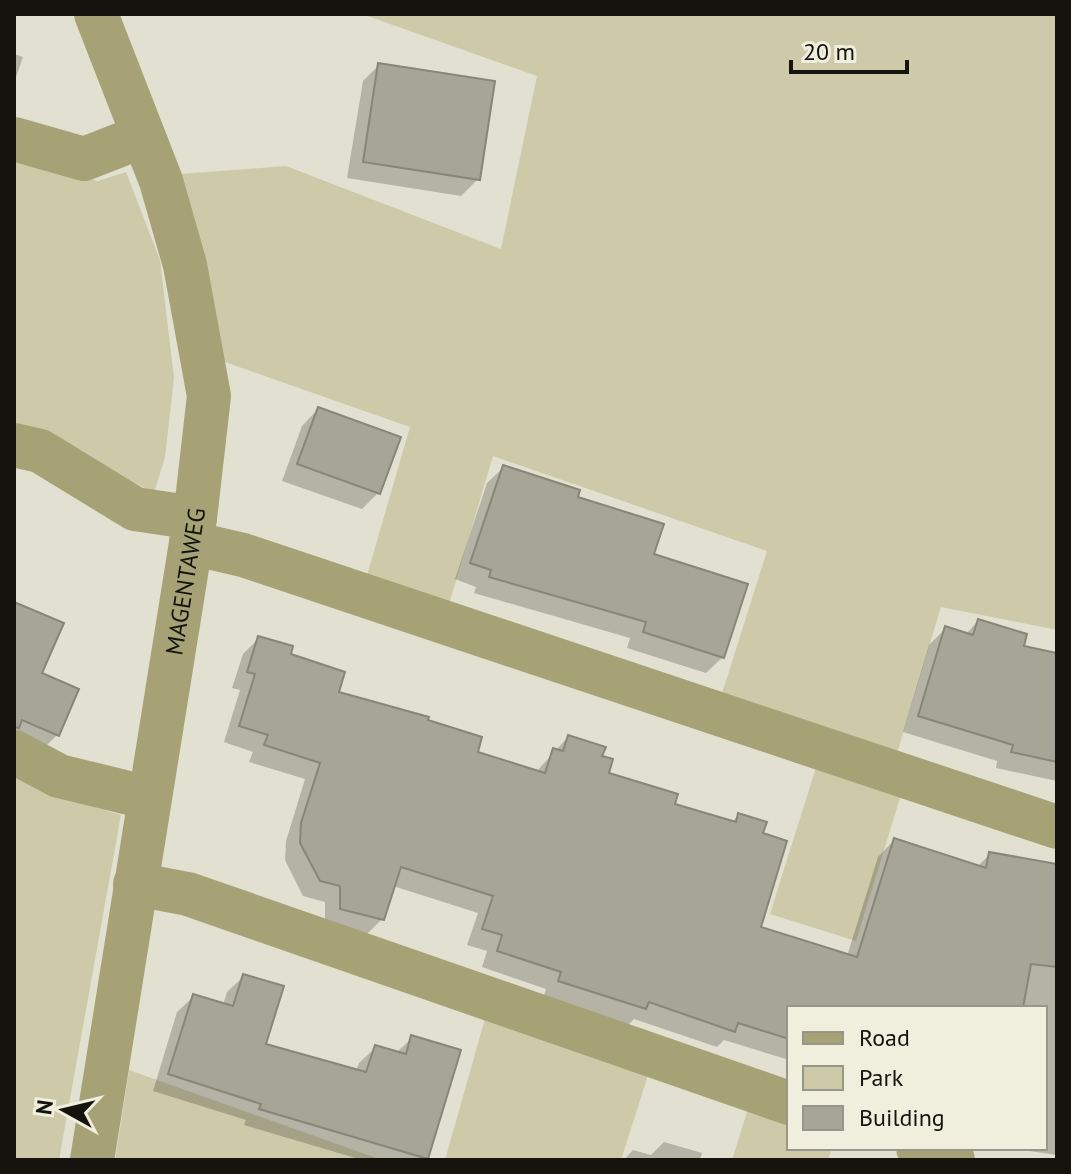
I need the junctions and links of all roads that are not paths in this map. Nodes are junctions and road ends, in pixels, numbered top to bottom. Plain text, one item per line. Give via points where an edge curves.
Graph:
1 (96, 14) edge
2 (143, 136) junction
3 (14, 139) edge
4 (14, 445) edge
5 (193, 531) junction
6 (14, 752) edge
7 (149, 798) junction
8 (1057, 827) edge
9 (135, 884) junction
10 (787, 1102) edge
11 (924, 1150) edge
12 (92, 1160) edge
13 (953, 1160) edge

1 - 2 street, MAGENTAWEG
2 - 3 street via 84,159
2 - 5 street, MAGENTAWEG via 185,265 209,396
4 - 5 street via 40,451 135,509
5 - 7 street, MAGENTAWEG
5 - 8 street via 243,555
6 - 7 street via 59,776
7 - 9 street, MAGENTAWEG
9 - 10 street via 188,894
9 - 12 street, MAGENTAWEG
11 - 13 street

